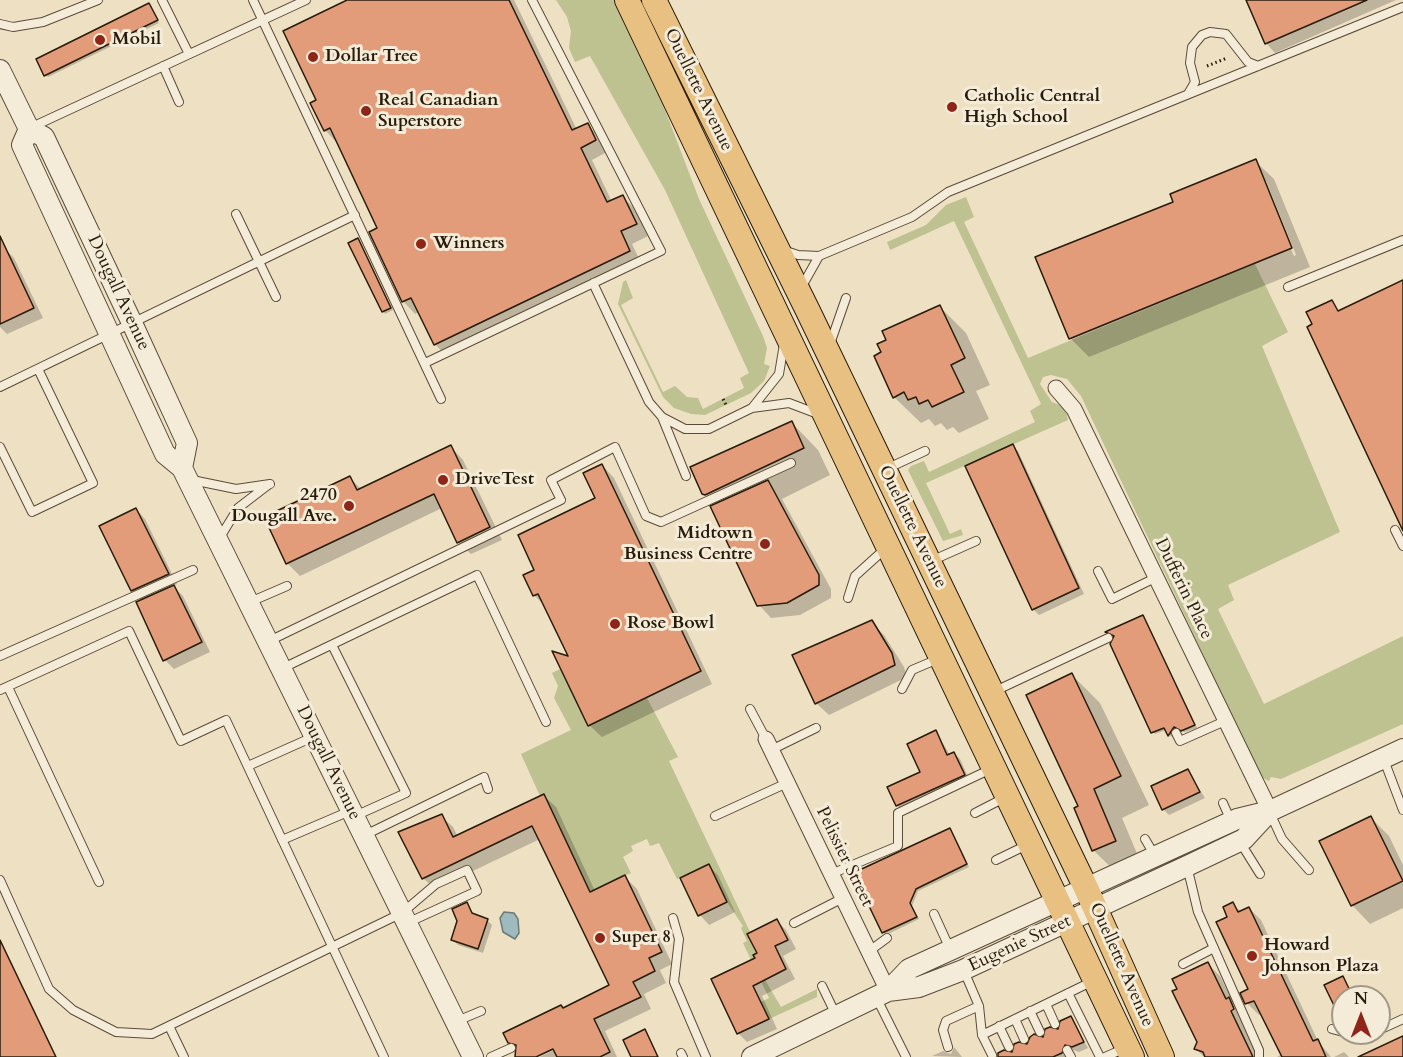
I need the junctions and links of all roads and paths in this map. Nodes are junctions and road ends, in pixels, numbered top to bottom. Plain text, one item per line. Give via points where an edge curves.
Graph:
1 (98, 0) edge
2 (162, 0) edge
3 (253, 0) edge
4 (306, 0) edge
5 (532, 0) edge
6 (627, 0) edge
7 (654, 0) edge
8 (1403, 7) edge
9 (263, 20) junction
10 (0, 24) edge
11 (189, 54) junction
12 (1227, 58) dead end
13 (163, 66) junction
14 (1207, 66) dead end
15 (1258, 66) junction
16 (2, 77) edge
17 (1187, 95) junction
18 (179, 102) dead end
19 (29, 129) junction
20 (237, 214) dead end
21 (355, 215) junction
22 (1403, 240) edge
23 (776, 247) junction
24 (819, 256) junction
25 (259, 261) junction
26 (593, 283) junction
27 (1288, 287) dead end
28 (799, 292) junction
29 (276, 297) dead end
30 (846, 298) dead end
31 (132, 323) junction
32 (786, 330) junction
33 (109, 334) junction
34 (828, 351) junction
35 (425, 363) junction
36 (38, 369) junction
37 (0, 386) edge
38 (1056, 388) dead end
39 (441, 399) dead end
40 (723, 399) dead end
41 (726, 405) dead end
42 (752, 408) junction
43 (662, 417) junction
44 (828, 417) junction
45 (0, 447) edge
46 (925, 451) dead end
47 (790, 463) dead end
48 (885, 469) junction
49 (185, 474) junction
50 (686, 476) dead end
51 (1395, 530) dead end
52 (218, 540) junction
53 (976, 541) dead end
54 (890, 545) junction
55 (1403, 546) edge
56 (929, 562) junction
57 (193, 570) dead end
58 (1098, 571) dead end
59 (1155, 578) junction
60 (287, 586) dead end
61 (848, 598) dead end
62 (249, 603) junction
63 (1108, 638) dead end
64 (268, 641) junction
65 (332, 645) junction
66 (0, 656) edge
67 (943, 657) junction
68 (281, 669) junction
69 (4, 688) edge
70 (902, 689) dead end
71 (992, 692) junction
72 (750, 710) dead end
73 (1225, 721) junction
74 (546, 722) dead end
75 (816, 728) dead end
76 (1176, 733) dead end
77 (315, 736) junction
78 (768, 745) junction
79 (1403, 749) edge
80 (1383, 758) junction
81 (248, 766) junction
82 (994, 767) junction
83 (787, 783) junction
84 (488, 789) dead end
85 (1008, 796) junction
86 (1223, 802) dead end
87 (1403, 810) edge
88 (1270, 811) junction
89 (353, 813) junction
90 (975, 813) dead end
91 (715, 816) dead end
92 (1232, 822) junction
93 (364, 836) junction
94 (1145, 839) dead end
95 (282, 840) junction
96 (1240, 841) junction
97 (1030, 844) junction
98 (1155, 857) junction
99 (996, 860) dead end
100 (1186, 866) junction
101 (1310, 870) dead end
102 (831, 874) junction
103 (1260, 874) dead end
104 (0, 880) edge
105 (99, 882) dead end
106 (843, 898) junction
107 (1091, 898) junction
108 (1062, 912) junction
109 (934, 914) dead end
110 (404, 918) junction
111 (673, 918) dead end
112 (794, 923) dead end
113 (887, 938) dead end
114 (332, 947) junction
115 (1214, 948) junction
116 (951, 950) junction
117 (868, 952) junction
118 (1183, 964) dead end
119 (963, 970) junction
120 (1095, 980) junction
121 (822, 986) dead end
122 (1068, 993) junction
123 (882, 994) junction
124 (1046, 1004) junction
125 (979, 1006) junction
126 (481, 1011) dead end
127 (1030, 1011) junction
128 (837, 1016) junction
129 (1015, 1019) junction
130 (455, 1021) junction
131 (1055, 1024) dead end
132 (170, 1026) junction
133 (999, 1026) junction
134 (1040, 1032) dead end
135 (982, 1035) junction
136 (1024, 1040) dead end
137 (948, 1047) dead end
138 (1009, 1047) dead end
139 (511, 1048) dead end
140 (1130, 1052) edge
141 (992, 1055) dead end
142 (184, 1057) edge
143 (384, 1057) edge
144 (473, 1057) edge
145 (491, 1057) edge
146 (706, 1057) edge
147 (752, 1057) edge
148 (906, 1057) edge
149 (1100, 1057) edge
150 (1105, 1057) edge
151 (1162, 1057) edge
152 (1259, 1057) edge

1 - 10 lane via 43,22 13,27
2 - 11 lane
3 - 9 lane
4 - 9 lane
5 - 26 lane via 661,251
6 - 32 main road, Ouellette Avenue
7 - 23 main road, Ouellette Avenue
8 - 15 lane
9 - 11 lane
9 - 21 lane
11 - 13 lane
12 - 14 path
13 - 18 lane
13 - 19 lane
15 - 17 lane
15 - 17 lane via 1248,62 1226,34 1202,35 1192,46 1190,63 1195,82
16 - 19 street, Dougall Avenue
17 - 24 lane via 948,192 912,217
19 - 31 street, Dougall Avenue via 44,137
19 - 33 street, Dougall Avenue via 22,145
20 - 25 lane
21 - 25 lane
21 - 35 lane
22 - 27 lane
23 - 24 lane via 798,255
23 - 28 main road, Ouellette Avenue
24 - 28 lane
25 - 29 lane
25 - 31 lane
26 - 35 lane
26 - 43 lane via 649,402
28 - 34 main road, Ouellette Avenue
30 - 34 lane
31 - 33 lane
31 - 49 street, Dougall Avenue via 187,443
32 - 42 lane via 779,374
32 - 44 main road, Ouellette Avenue
33 - 36 lane
33 - 49 street, Dougall Avenue via 165,454
34 - 48 main road, Ouellette Avenue
35 - 39 lane
36 - 37 lane
36 - 45 lane via 93,483 32,512
38 - 59 street, Dufferin Place via 1074,409
40 - 41 path
42 - 43 lane via 709,429 685,429
42 - 44 lane via 789,403
43 - 50 lane
44 - 54 main road, Ouellette Avenue
46 - 48 lane
47 - 64 lane via 661,522 646,516 615,447 550,480 561,500
48 - 56 main road, Ouellette Avenue
49 - 52 street, Dougall Avenue
49 - 52 lane via 236,489 270,484 238,508
51 - 55 lane
52 - 62 street, Dougall Avenue
53 - 56 lane
54 - 61 lane via 855,576
54 - 67 main road, Ouellette Avenue
56 - 71 main road, Ouellette Avenue
57 - 66 lane
58 - 59 lane via 1112,599
59 - 73 street, Dufferin Place
60 - 62 lane
62 - 64 street, Dougall Avenue
63 - 71 lane
64 - 68 street, Dougall Avenue
65 - 68 lane
65 - 74 lane via 477,575
65 - 89 lane via 406,793
67 - 70 lane via 912,670
67 - 82 main road, Ouellette Avenue
68 - 77 street, Dougall Avenue
69 - 81 lane via 129,631 181,741 226,720
69 - 105 lane
71 - 107 main road, Ouellette Avenue
72 - 78 lane
73 - 76 lane via 1180,741
73 - 88 street, Dufferin Place
75 - 78 lane
77 - 81 lane
77 - 89 street, Dougall Avenue
78 - 83 street, Pelissier Street
79 - 80 street, Eugenie Street
80 - 87 lane
80 - 88 street, Eugenie Street
81 - 95 lane
82 - 85 main road, Ouellette Avenue
82 - 102 lane via 898,813 898,846
83 - 91 lane
83 - 102 street, Pelissier Street
84 - 93 lane via 484,777
85 - 90 lane
85 - 97 main road, Ouellette Avenue
86 - 92 lane
88 - 92 street, Eugenie Street
88 - 96 street, Eugenie Street
88 - 101 lane via 1282,839
89 - 93 street, Dougall Avenue
89 - 95 lane
92 - 98 street, Eugenie Street
93 - 110 street, Dougall Avenue
94 - 98 lane
95 - 114 lane
96 - 100 street, Eugenie Street
96 - 103 lane
97 - 99 lane
97 - 108 main road, Ouellette Avenue
98 - 107 street, Eugenie Street
100 - 107 street, Eugenie Street
100 - 115 lane via 1198,912
102 - 106 street, Pelissier Street
104 - 132 lane via 49,989 73,1010 116,1032 152,1034
106 - 112 lane
106 - 117 street, Pelissier Street
107 - 108 street, Eugenie Street
107 - 151 main road, Ouellette Avenue
108 - 116 street, Eugenie Street
108 - 119 street, Eugenie Street
108 - 120 main road, Ouellette Avenue
109 - 116 lane
110 - 110 lane via 477,891 467,870 436,884
110 - 114 lane
110 - 130 street, Dougall Avenue
111 - 146 lane via 679,939 674,982
113 - 117 lane
114 - 132 lane
114 - 143 lane
115 - 118 lane
115 - 152 lane
116 - 123 street, Eugenie Street via 909,969
117 - 123 street, Pelissier Street
119 - 123 street, Eugenie Street via 919,987
119 - 125 lane
120 - 122 lane
120 - 140 main road, Ouellette Avenue
121 - 128 lane
122 - 124 lane
122 - 149 lane
123 - 128 street, Eugenie Street
123 - 148 lane
124 - 127 lane
124 - 131 lane
125 - 135 lane
125 - 137 lane via 946,1021 944,1036
126 - 130 lane
127 - 129 lane
127 - 134 lane
128 - 147 street, Eugenie Street
129 - 133 lane
129 - 136 lane
130 - 144 street, Dougall Avenue
132 - 142 lane
133 - 135 lane
133 - 138 lane
135 - 141 lane
139 - 145 lane
140 - 150 lane

